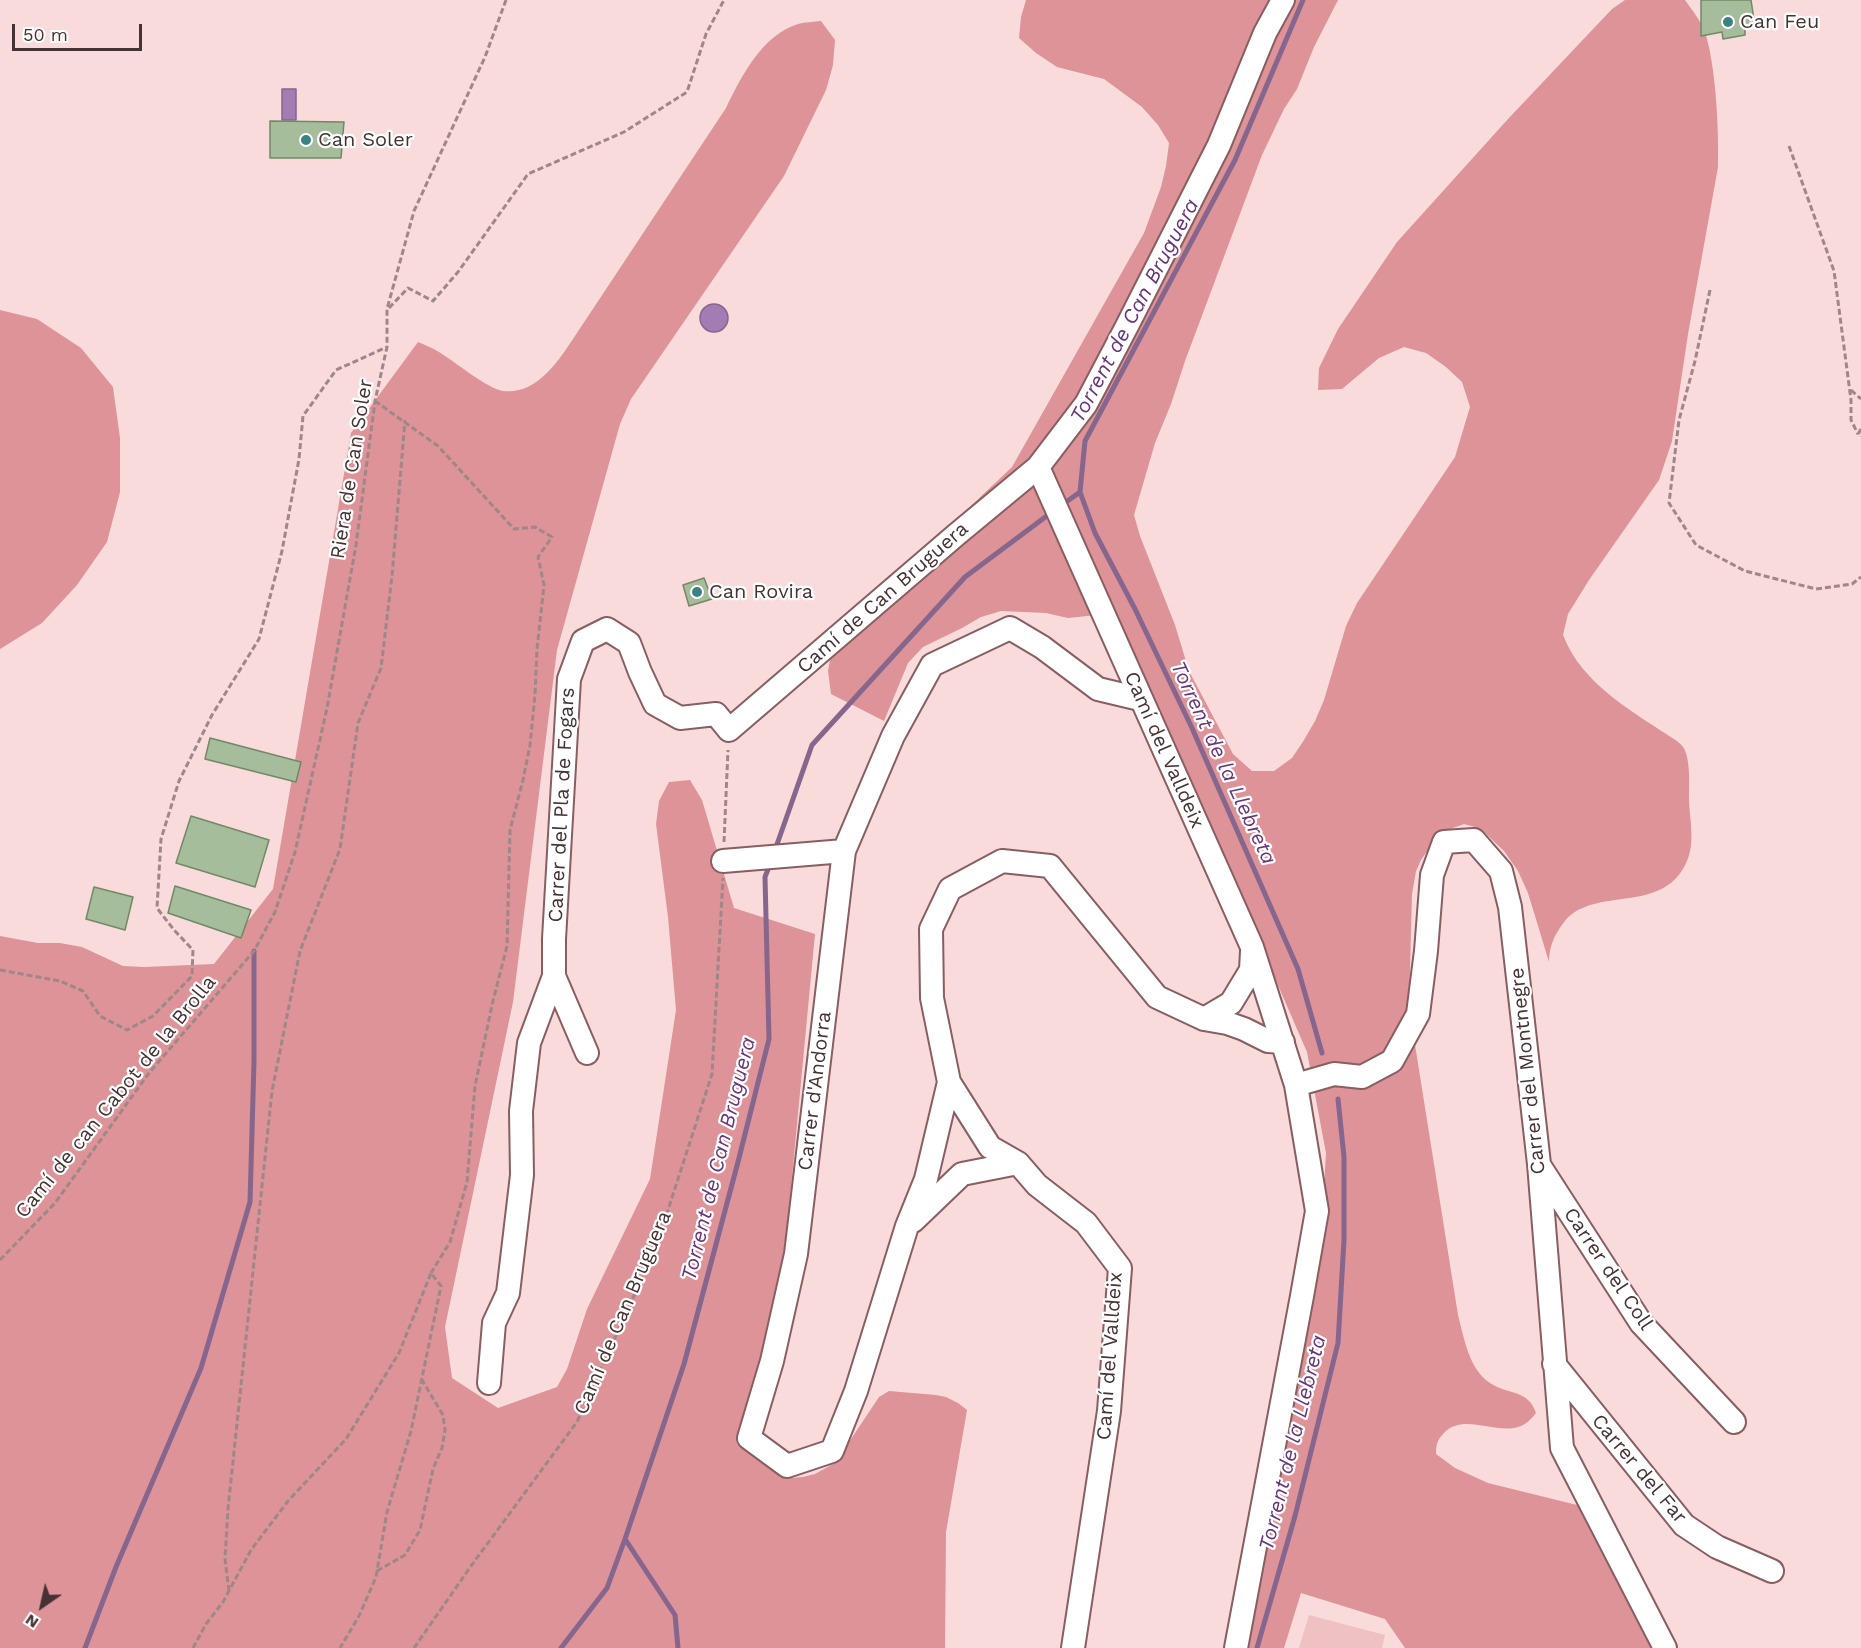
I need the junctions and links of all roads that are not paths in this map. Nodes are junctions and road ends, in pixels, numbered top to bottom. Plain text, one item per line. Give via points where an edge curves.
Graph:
1 (1283, 0) edge
2 (1038, 467) junction
3 (1140, 699) junction
4 (722, 722) joint
5 (844, 851) junction
6 (723, 861) road end
7 (1252, 947) junction
8 (554, 976) junction
9 (1204, 1019) junction
10 (1283, 1042) junction
11 (587, 1053) dead end
12 (949, 1082) junction
13 (1296, 1085) junction
14 (1017, 1163) junction
15 (1539, 1164) junction
16 (907, 1226) junction
17 (1554, 1364) junction
18 (489, 1383) dead end
19 (1734, 1422) dead end
20 (1772, 1571) dead end
21 (1073, 1648) edge
22 (1236, 1648) edge
23 (1665, 1648) edge

1 - 2 street, Camí de Can Bruguera via 1265,33 1219,145 1127,326 1086,404
2 - 3 street, Camí del Valldeix
2 - 4 street, Camí de Can Bruguera
3 - 5 street, Carrer d'Andorra via 1098,689 1010,628 932,665 893,736
3 - 7 street, Camí del Valldeix
4 - 8 street, Carrer del Pla de Fogars via 680,718 655,704 629,644 607,628 582,640 569,679
5 - 6 street
5 - 16 street, Carrer d'Andorra via 796,1254 772,1361 749,1438 787,1466 832,1451 856,1391
7 - 9 street via 1251,970 1231,1003
7 - 10 street
8 - 11 street, Carrer del Pla de Fogars
8 - 18 street, Carrer del Pla de Fogars via 529,1044 521,1111 522,1176 508,1293 494,1323
9 - 10 street, Camí del Valldeix via 1227,1023 1268,1041
9 - 12 street, Camí del Valldeix via 1157,997 1050,866 1002,861 950,889 931,929 932,998
10 - 13 street
12 - 14 street, Camí del Valldeix via 990,1147
12 - 16 street, Carrer d'Andorra via 926,1179
13 - 15 street, Carrer del Montnegre via 1334,1074 1362,1077 1392,1061 1418,1014 1432,875 1444,842 1474,840 1501,871 1509,908
13 - 22 street via 1317,1211
14 - 16 street, Carrer d'Andorra via 963,1174
14 - 21 street, Camí del Valldeix via 1037,1185 1086,1223 1120,1268 1109,1411
15 - 17 street, Carrer del Montnegre
15 - 19 street, Carrer del Coll via 1641,1323
17 - 20 street, Carrer del Far via 1683,1525 1717,1547
17 - 23 street, Carrer del Montnegre via 1562,1448

